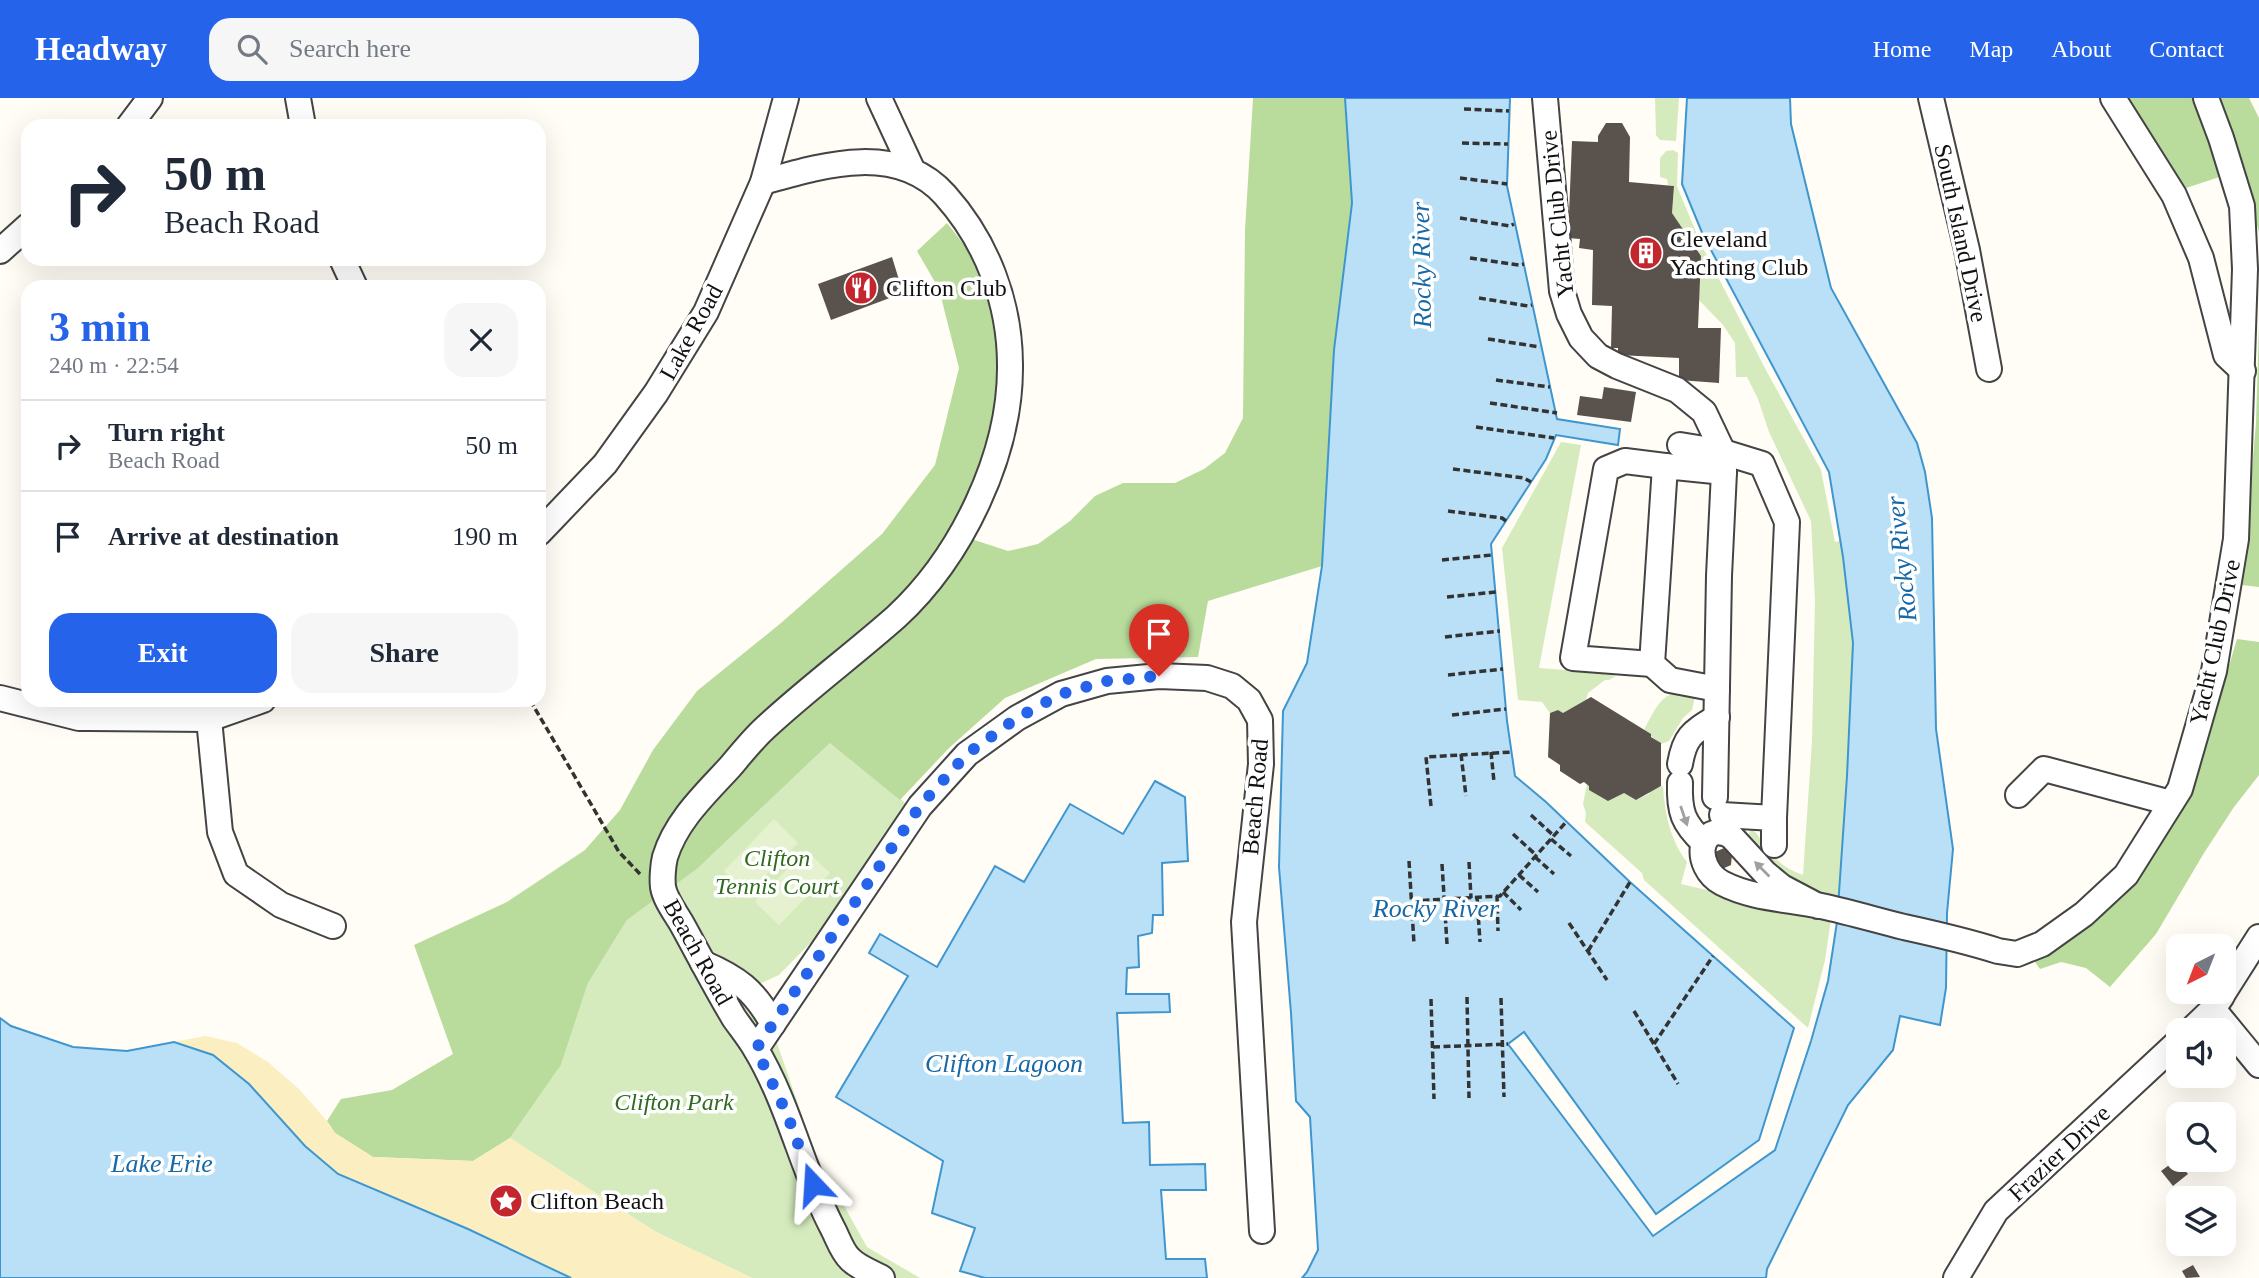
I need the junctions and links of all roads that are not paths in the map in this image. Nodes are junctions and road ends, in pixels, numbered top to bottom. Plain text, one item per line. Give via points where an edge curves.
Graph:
1 (150, 98) edge
2 (298, 98) edge
3 (786, 98) edge
4 (879, 98) edge
5 (1545, 98) edge
6 (1931, 98) edge
7 (2113, 98) edge
8 (2206, 98) edge
9 (134, 119) edge
10 (302, 119) edge
11 (912, 169) junction
12 (763, 182) junction
13 (21, 232) edge
14 (0, 251) edge
15 (1989, 369) dead end
16 (2243, 371) junction
17 (1680, 445) dead end
18 (1723, 462) junction
19 (1665, 466) junction
20 (546, 520) edge
21 (1652, 664) junction
22 (1717, 689) junction
23 (0, 698) edge
24 (21, 703) edge
25 (36, 707) edge
26 (243, 707) edge
27 (1717, 717) junction
28 (209, 719) junction
29 (2018, 795) dead end
30 (2171, 803) junction
31 (1719, 806) junction
32 (1774, 818) junction
33 (1738, 842) junction
34 (1703, 843) junction
35 (1774, 845) dead end
36 (1818, 906) junction
37 (333, 926) dead end
38 (2259, 937) edge
39 (704, 963) junction
40 (2236, 974) edge
41 (2215, 1004) edge
42 (2224, 1004) edge
43 (2202, 1018) edge
44 (772, 1024) junction
45 (756, 1049) junction
46 (2166, 1053) edge
47 (2259, 1065) edge
48 (1262, 1231) dead end
49 (882, 1278) edge
50 (1956, 1278) edge

1 - 9 street
2 - 10 street
3 - 12 street, Lake Road
4 - 11 street, Beach Road
5 - 18 street, Yacht Club Drive via 1562,291 1569,314 1581,338 1598,356 1677,390 1704,412
6 - 15 street, South Island Drive
7 - 16 street via 2174,195 2201,258 2226,355
8 - 16 street, Yacht Club Drive via 2242,206
11 - 12 street, Beach Road via 884,163 830,164
11 - 39 street, Beach Road via 962,215 999,289 1010,348 1011,390 997,452 965,528 938,570 898,615 762,731 677,830 664,859 663,889
12 - 20 street, Lake Road via 706,312 656,393 605,464
13 - 14 street
16 - 30 street, Yacht Club Drive via 2236,539 2214,671 2180,789
17 - 18 street
18 - 19 street
18 - 22 street, Yacht Club Drive
18 - 32 street via 1762,464 1787,522
19 - 21 street
19 - 21 street via 1625,461 1606,469 1573,658
21 - 22 street via 1670,680
22 - 27 street, Yacht Club Drive
23 - 24 street
25 - 28 street via 79,718
26 - 28 street
27 - 31 street, Yacht Club Drive
27 -> 34 street via 1692,733 1683,746 1682,815
28 - 37 street via 220,832 236,874 281,905
29 - 30 street via 2044,769
30 - 36 street, Yacht Club Drive via 2126,875 2084,914 2042,944 2017,954
31 - 32 street
31 - 33 street, Yacht Club Drive
31 - 34 street, Yacht Club Drive via 1708,820
32 - 35 street
33 - 34 street via 1724,832 1715,832
36 -> 33 street, Yacht Club Drive via 1782,887
34 - 36 street, Yacht Club Drive via 1704,867 1722,883 1769,899
38 - 40 street
39 - 44 street via 732,975 760,1002
39 - 45 street, Beach Road
41 - 43 street
42 - 47 street
44 - 45 street, Beach Road
44 - 48 street, Beach Road via 920,806 967,754 1061,694 1107,681 1195,677 1231,686 1249,700 1260,720 1261,764 1244,922
45 - 49 street, Beach Road via 787,1114 822,1207 850,1259
46 - 50 street, Frazier Drive via 1996,1211

